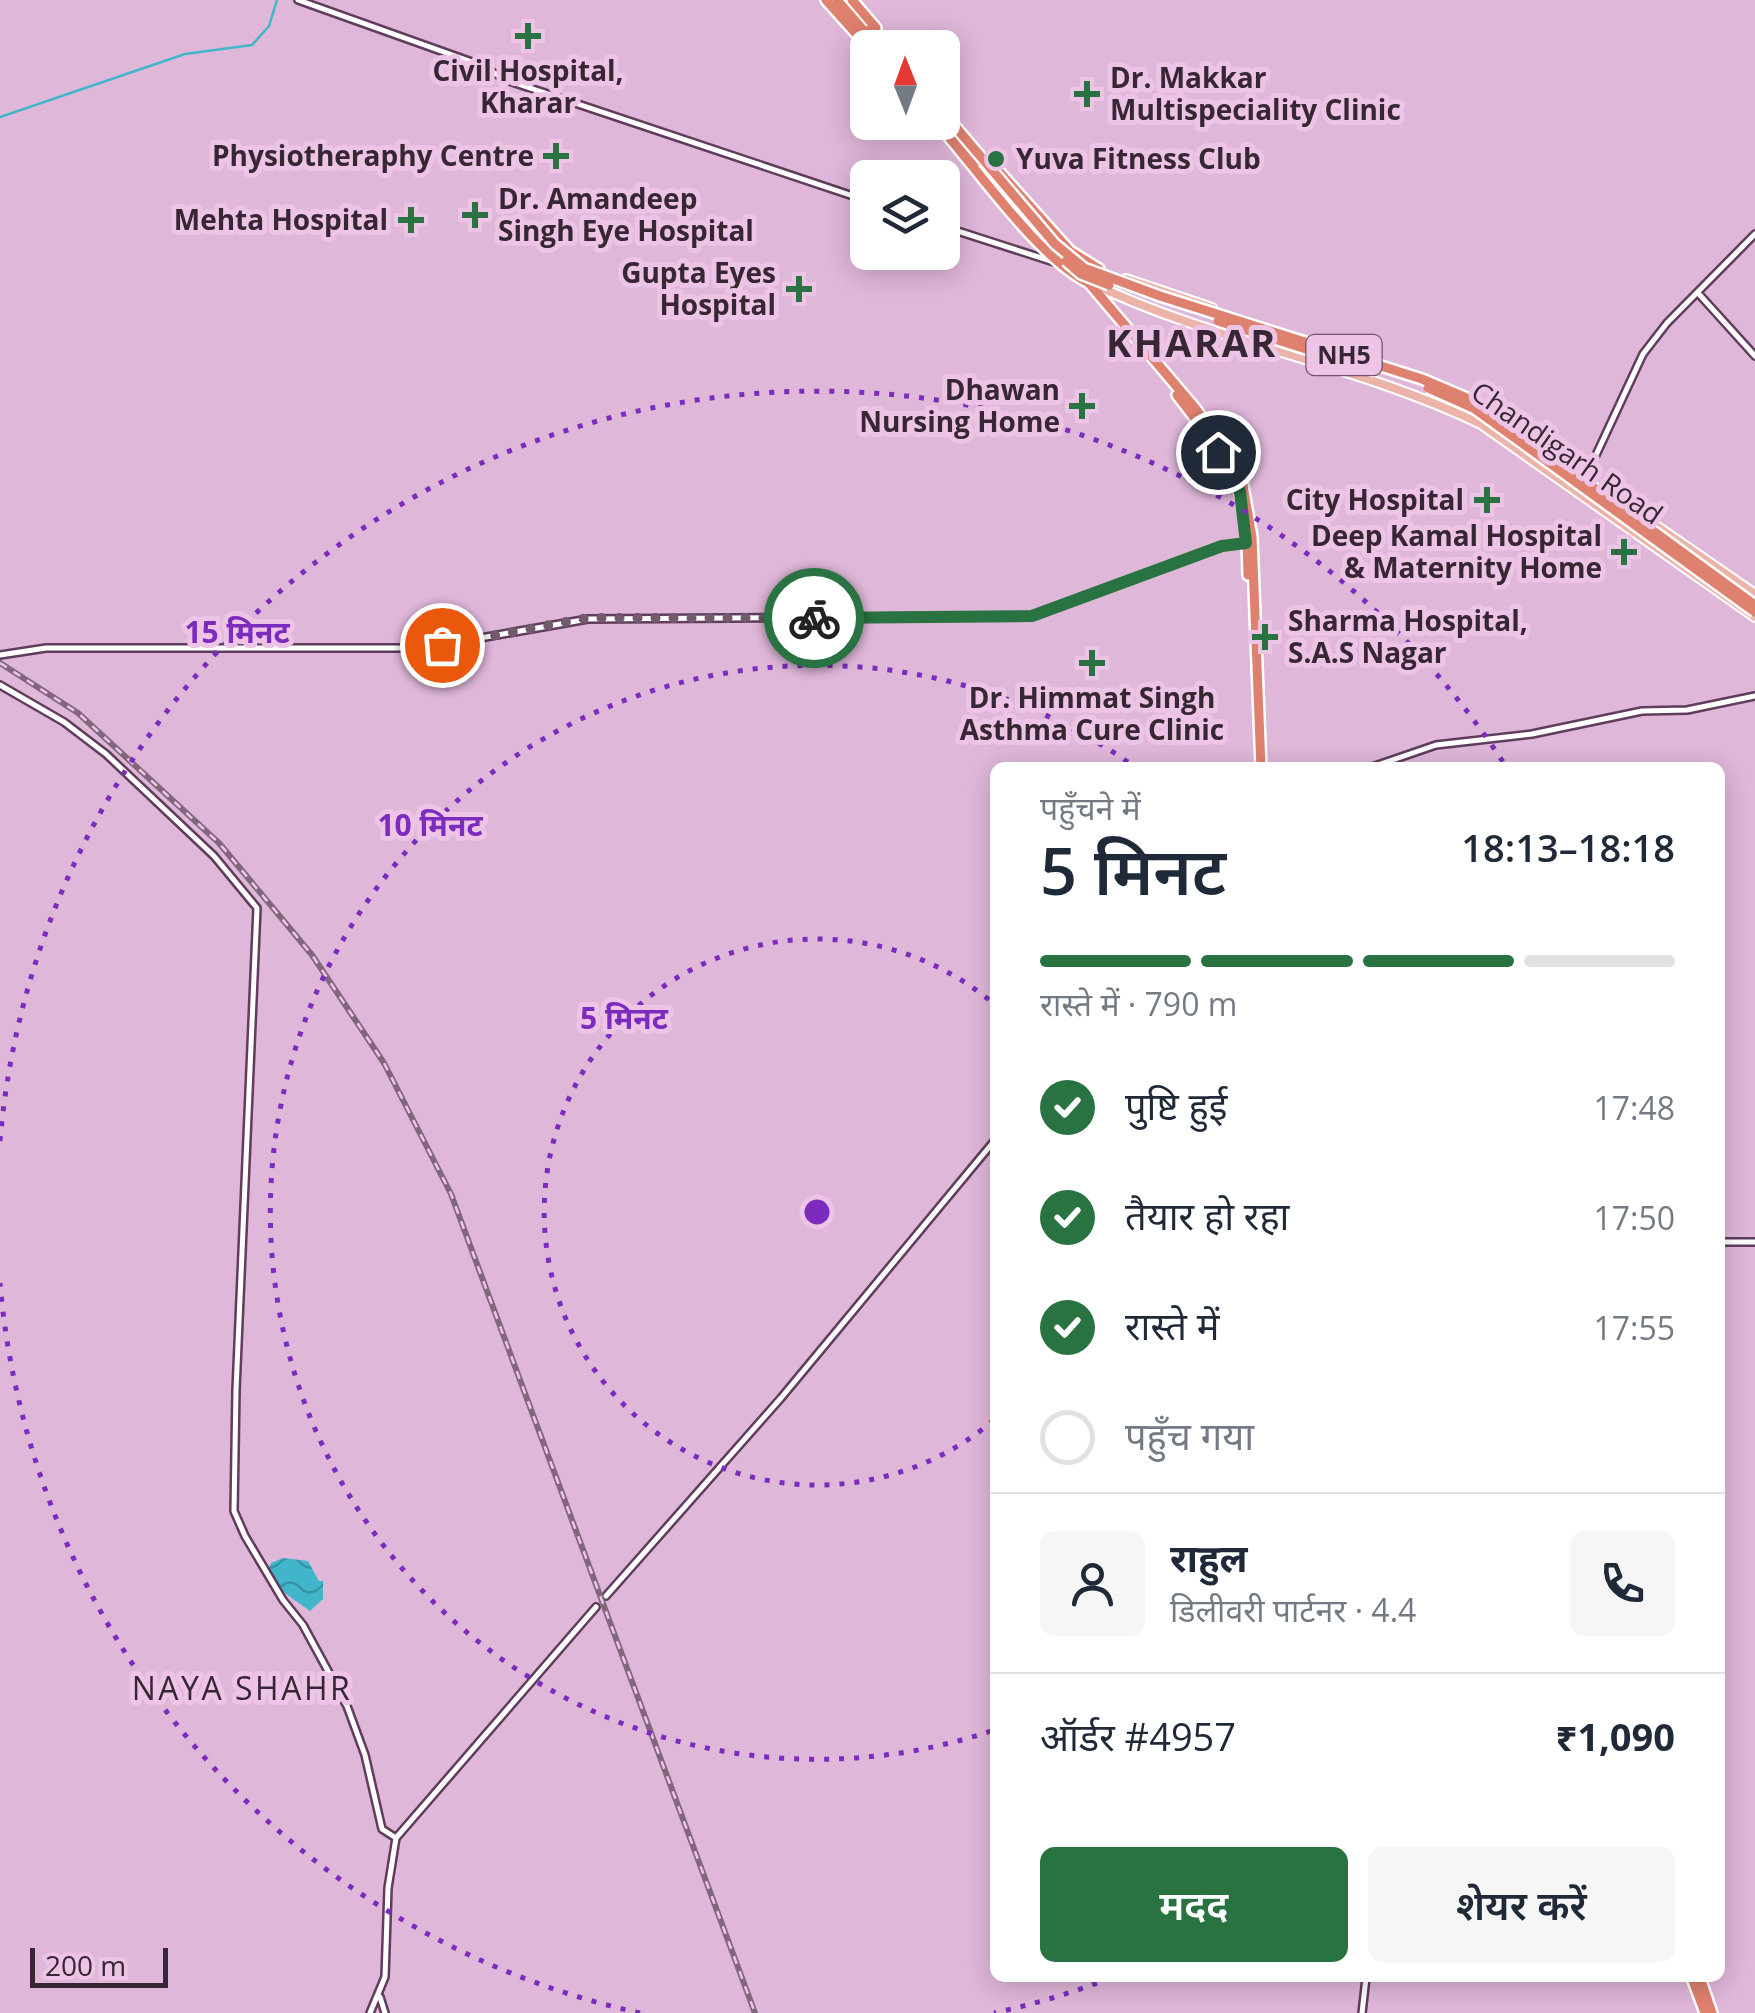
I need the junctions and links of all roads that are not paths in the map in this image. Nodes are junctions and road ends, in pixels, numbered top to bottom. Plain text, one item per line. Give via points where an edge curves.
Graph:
1 (298, 0) edge
2 (826, 0) edge
3 (837, 0) edge
4 (848, 0) edge
5 (853, 30) edge
6 (863, 30) edge
7 (874, 30) edge
8 (960, 129) edge
9 (960, 130) edge
10 (955, 140) edge
11 (956, 140) edge
12 (850, 195) edge
13 (960, 232) edge
14 (1755, 234) edge
15 (1074, 254) junction
16 (1062, 264) junction
17 (1095, 267) junction
18 (1085, 281) junction
19 (1698, 293) junction
20 (1109, 298) junction
21 (1312, 340) junction
22 (1755, 356) edge
23 (1304, 360) junction
24 (1588, 478) junction
25 (1573, 490) junction
26 (1250, 543) junction
27 (1755, 594) edge
28 (1755, 611) edge
29 (0, 656) edge
30 (0, 684) edge
31 (1755, 696) edge
32 (1259, 762) edge
33 (1386, 762) edge
34 (990, 1146) edge
35 (1725, 1242) edge
36 (1755, 1242) edge
37 (606, 1596) dead end
38 (596, 1608) dead end
39 (396, 1838) junction
40 (1366, 1982) edge
41 (1694, 1982) edge
42 (1701, 1982) edge
43 (380, 1996) junction
44 (370, 2013) edge
45 (385, 2013) edge
46 (1362, 2013) edge
47 (1708, 2013) edge

1 - 12 street via 512,82
2 - 5 highway
3 - 6 highway
4 - 7 highway
8 - 15 highway
9 - 28 highway, NH5, bridge via 1055,244 1084,268 1476,402
10 - 16 highway
11 - 28 highway, Chandigarh Road / NH5, bridge via 1082,274 1417,384 1475,410
13 - 16 street
14 - 19 street
15 - 16 street
15 - 17 highway
16 - 18 highway
17 - 18 highway
17 - 21 main road
18 - 20 highway
18 - 26 highway via 1218,452 1240,492
19 - 22 street
19 - 24 street via 1643,354
20 - 23 main road
20 - 26 highway via 1229,455 1248,500
21 - 23 main road
21 - 24 main road via 1465,393
23 - 25 main road via 1413,394 1481,424
24 - 25 street
24 - 27 main road
25 - 28 main road
26 - 29 street via 1222,546 1032,616 588,618 424,648 46,648
26 - 32 highway
30 - 39 street via 121,766 257,908 234,1515 347,1706 382,1828
31 - 33 street via 1436,745
34 - 37 street
35 - 36 street
38 - 39 street
39 - 43 street
40 - 46 street
41 - 47 highway
42 - 47 highway
43 - 44 street
43 - 45 street

